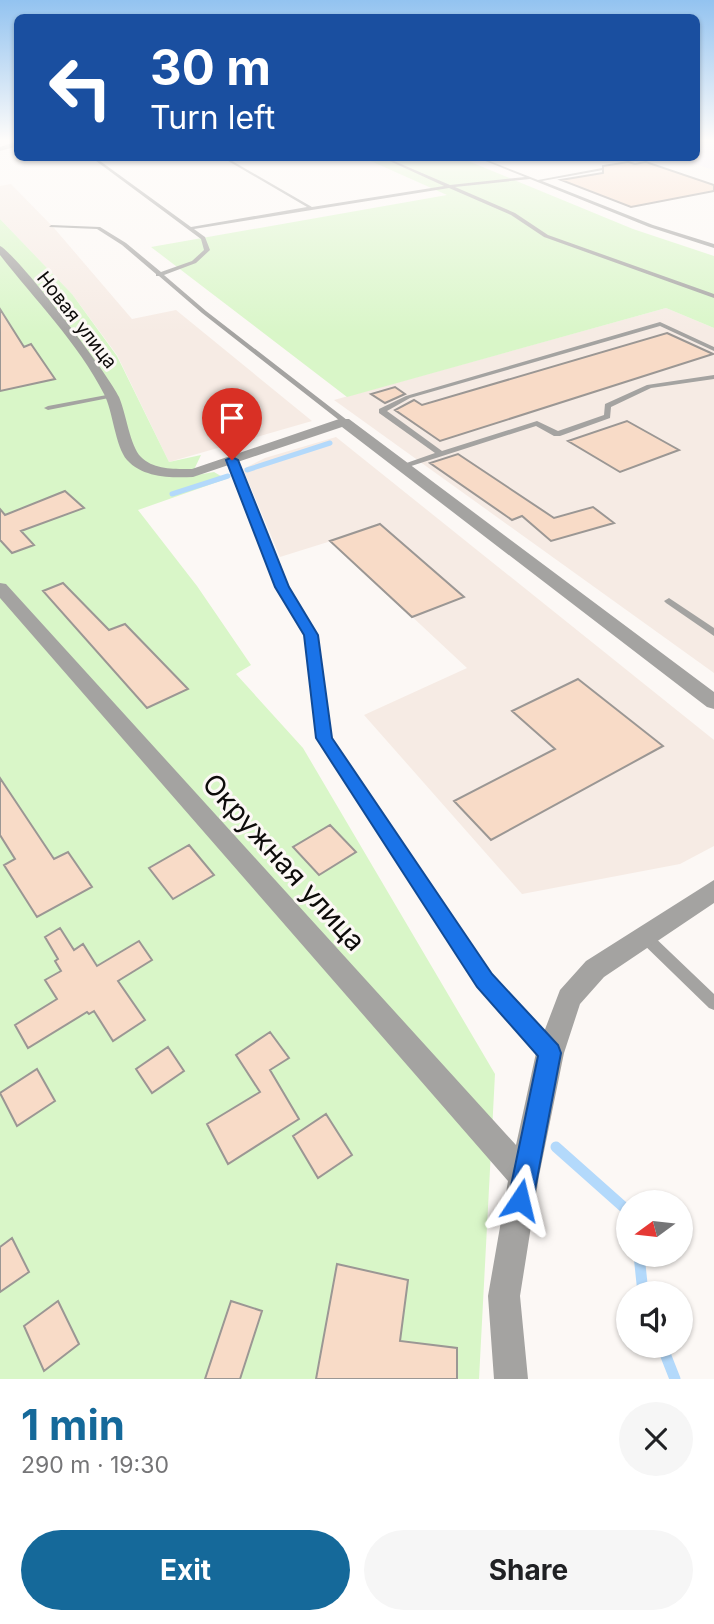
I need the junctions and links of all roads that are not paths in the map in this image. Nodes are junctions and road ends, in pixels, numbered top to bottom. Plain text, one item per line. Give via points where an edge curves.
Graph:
1 (160, 205) edge
2 (307, 205) edge
3 (334, 205) edge
4 (492, 205) edge
5 (599, 205) edge
6 (313, 209) junction
7 (51, 226) dead end
8 (191, 228) junction
9 (714, 246) edge
10 (0, 249) edge
11 (158, 275) junction
12 (714, 296) edge
13 (714, 349) edge
14 (714, 377) edge
15 (112, 396) junction
16 (48, 408) dead end
17 (344, 422) junction
18 (440, 453) junction
19 (232, 460) junction
20 (402, 466) junction
21 (0, 588) edge
22 (669, 601) dead end
23 (714, 633) edge
24 (714, 702) edge
25 (714, 890) edge
26 (643, 935) junction
27 (714, 1003) edge
28 (550, 1053) junction
29 (524, 1176) junction
30 (511, 1379) edge

1 - 8 lane
2 - 6 lane
3 - 6 lane
4 - 12 lane via 546,236
5 - 9 lane
6 - 8 lane
7 - 11 lane via 98,228
8 - 11 lane via 203,238 207,250 194,262
10 - 15 street, Новая улица via 91,361
11 - 17 lane
13 - 18 lane via 660,324 408,397 382,411
14 - 18 lane via 649,387 608,406 607,416 557,434 537,423
15 - 16 lane
15 - 19 street, Новая улица via 132,457 142,465 167,474 193,472
17 - 19 street
17 - 20 street
18 - 20 lane
19 - 28 lane via 282,587 311,635 324,738 484,980
20 - 24 street
21 - 29 street, Окружная улица
22 - 23 lane
25 - 26 street
26 - 27 lane
26 - 28 street via 595,969 569,998
28 - 29 street
29 - 30 street via 504,1296

